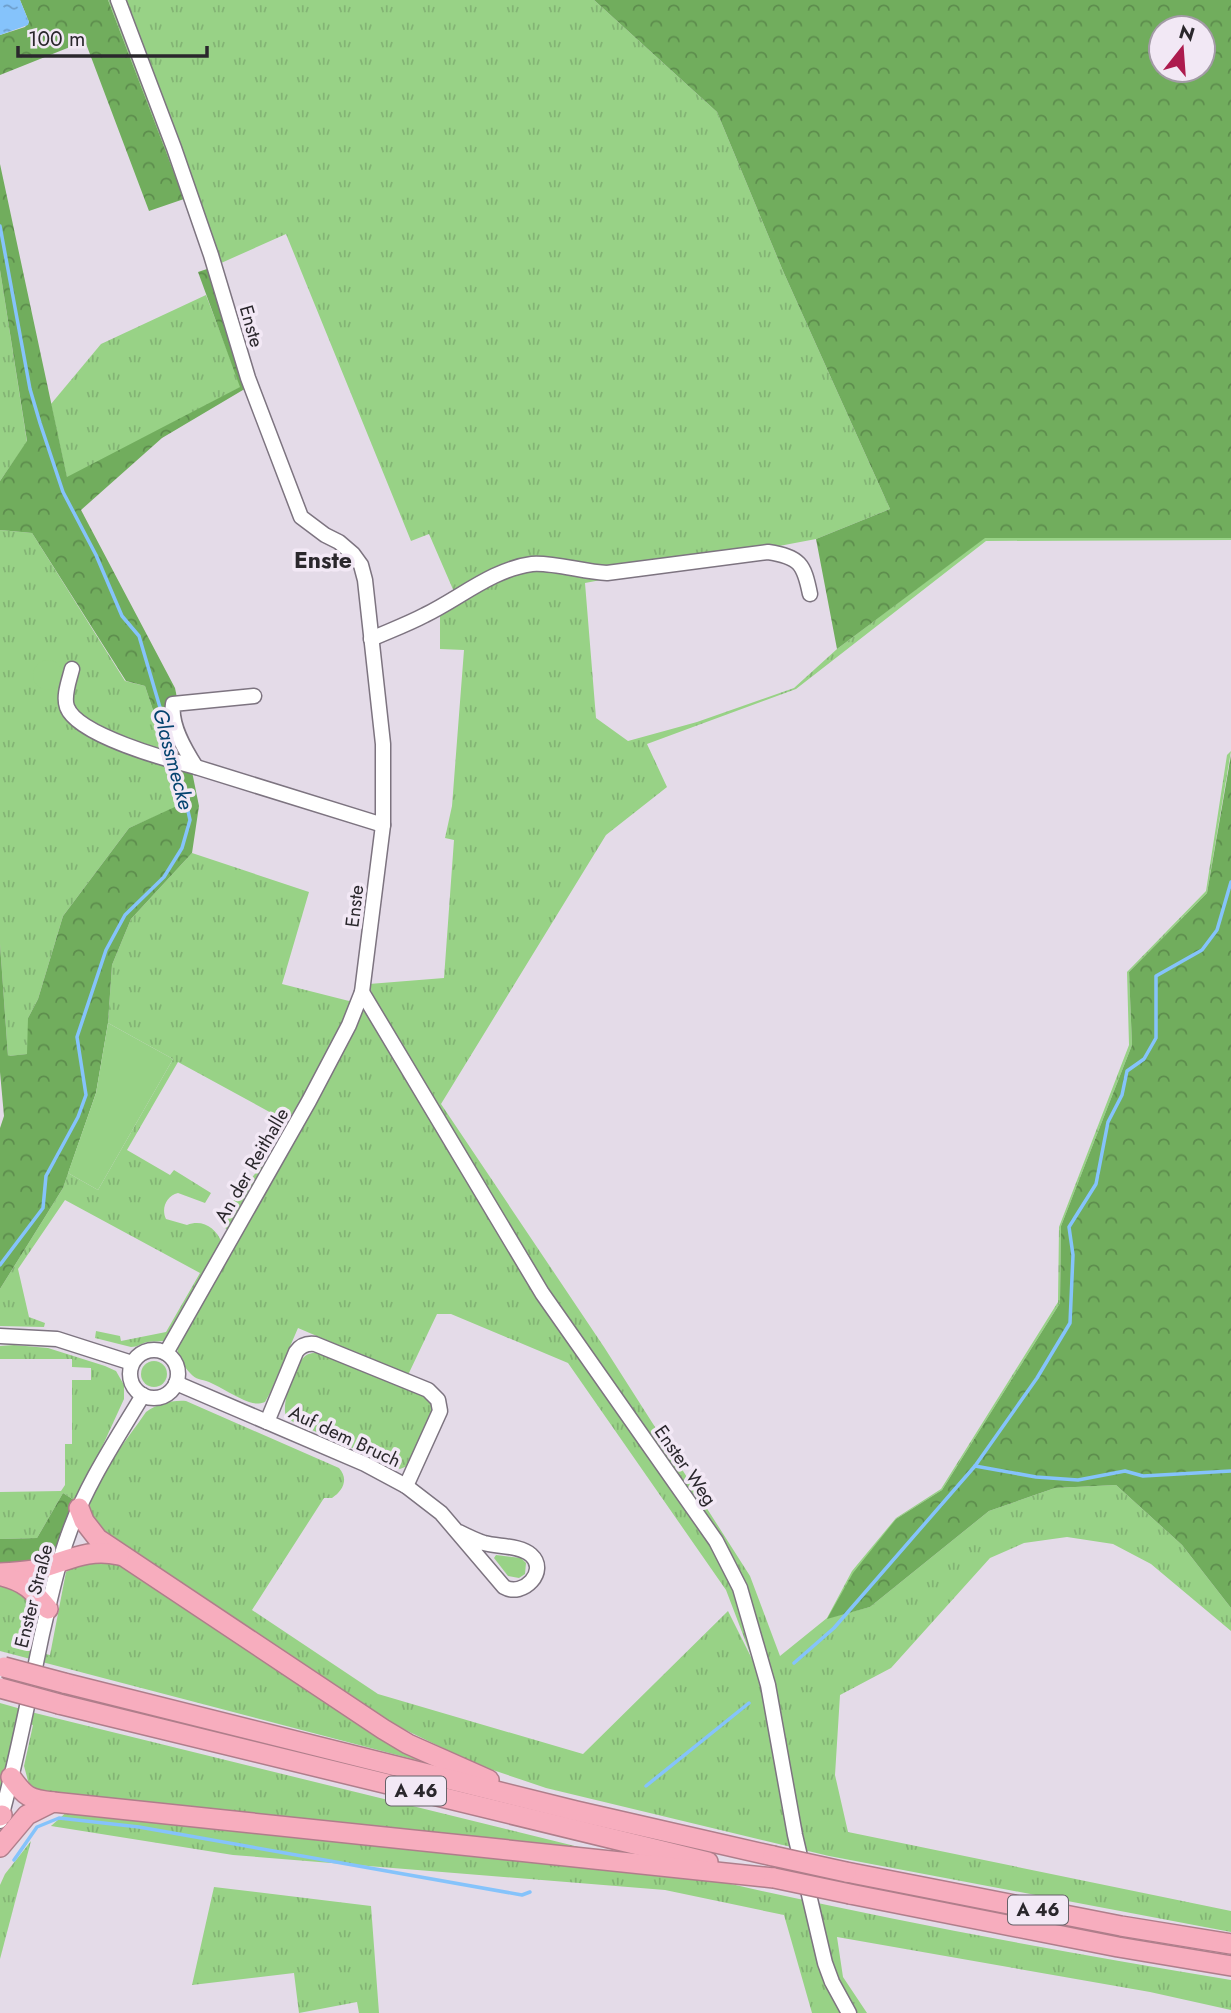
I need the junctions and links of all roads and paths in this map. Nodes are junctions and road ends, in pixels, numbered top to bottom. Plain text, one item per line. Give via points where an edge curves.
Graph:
1 (118, 0) edge
2 (810, 594) dead end
3 (371, 639) junction
4 (72, 669) dead end
5 (254, 696) dead end
6 (190, 766) junction
7 (383, 825) junction
8 (362, 992) junction
9 (0, 1336) edge
10 (166, 1353) junction
11 (132, 1363) junction
12 (176, 1383) junction
13 (143, 1395) junction
14 (267, 1422) junction
15 (406, 1486) junction
16 (79, 1508) junction
17 (459, 1532) junction
18 (123, 1556) junction
19 (60, 1561) junction
20 (0, 1574) edge
21 (48, 1609) junction
22 (2, 1667) edge
23 (0, 1688) edge
24 (11, 1777) junction
25 (53, 1802) junction
26 (576, 1811) junction
27 (1, 1817) edge
28 (0, 1847) edge
29 (774, 1878) junction
30 (1231, 1944) edge
31 (1231, 1966) edge
32 (849, 2013) edge

1 - 3 street, Enste via 211,255 247,378 301,517 339,542 361,565
2 - 3 street via 798,561 768,552 607,573 536,564 486,581
3 - 7 street, Enste via 383,744
4 - 6 street via 66,704 77,719 116,741
5 - 6 street via 173,704
6 - 7 street
7 - 8 street, Enste
8 - 10 street, An der Reithalle via 309,1101
8 - 32 street, Enster Weg via 542,1293 730,1567 768,1685 795,1835 825,1963
9 - 11 street via 57,1339
10 - 11 street via 148,1350
10 - 12 street via 177,1368
11 - 13 street via 132,1383
12 - 13 street via 159,1397
12 - 14 street, Auf dem Bruch
13 - 16 street, Enster Straße
14 - 15 street, Auf dem Bruch
14 - 15 street, Auf dem Bruch via 296,1352 309,1343 428,1390 439,1400 440,1411
15 - 17 street, Auf dem Bruch
16 - 18 highway via 91,1533
16 - 19 street, Enster Straße
17 - 17 street, Auf dem Bruch via 504,1587 518,1591 533,1580 536,1565 530,1554
18 - 19 highway via 98,1552
18 - 26 highway via 383,1730 456,1766
19 - 20 highway via 26,1572
19 - 21 street, Enster Straße
20 - 21 highway via 23,1583
21 - 24 street, Enster Straße
22 - 26 highway, A 46, bridge
23 - 29 highway, A 46, bridge
24 - 25 highway via 24,1795
24 - 27 street, Enster Straße
25 - 28 highway via 27,1815
25 - 29 highway
26 - 30 highway, A 46, bridge via 846,1872
29 - 31 highway, A 46, bridge

